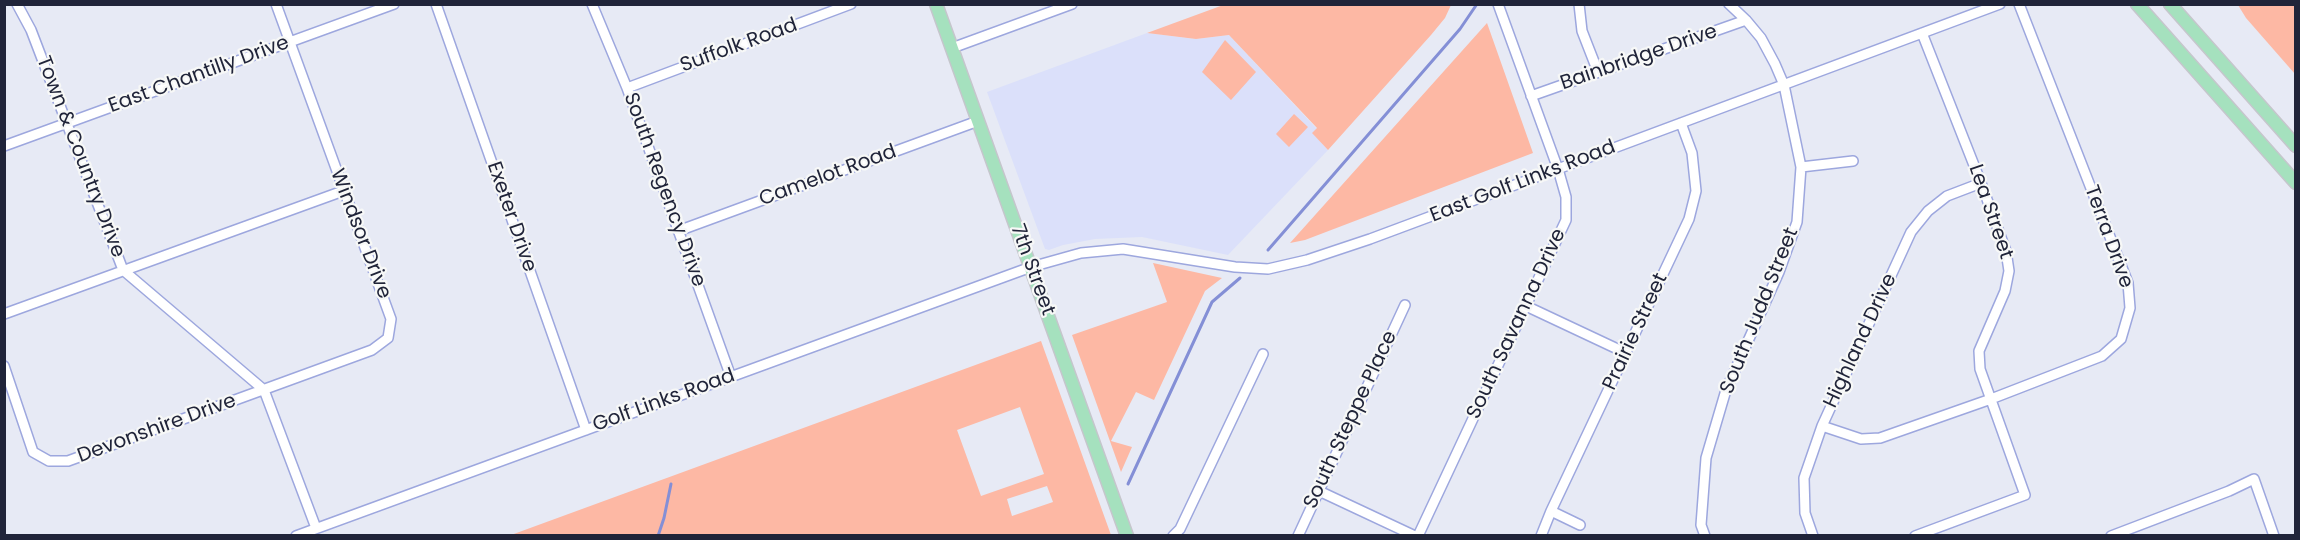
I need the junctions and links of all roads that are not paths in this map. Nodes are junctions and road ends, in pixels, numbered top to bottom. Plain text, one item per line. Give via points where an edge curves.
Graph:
1 (17, 4) edge
2 (276, 4) edge
3 (394, 4) edge
4 (436, 4) edge
5 (591, 4) edge
6 (851, 4) edge
7 (936, 4) edge
8 (1072, 4) edge
9 (1498, 4) edge
10 (1579, 4) edge
11 (1729, 4) edge
12 (2000, 4) edge
13 (2019, 4) edge
14 (2137, 4) edge
15 (2170, 4) edge
16 (1746, 20) junction
17 (1922, 33) junction
18 (290, 42) junction
19 (952, 48) junction
20 (1598, 72) junction
21 (1784, 85) junction
22 (627, 88) junction
23 (1531, 96) junction
24 (978, 121) junction
25 (68, 123) junction
26 (1681, 123) junction
27 (4, 146) edge
28 (2295, 146) edge
29 (1852, 161) dead end
30 (1801, 167) junction
31 (1558, 169) junction
32 (1982, 183) junction
33 (2295, 183) edge
34 (343, 191) junction
35 (678, 231) junction
36 (1031, 267) junction
37 (123, 270) junction
38 (1405, 305) dead end
39 (1526, 306) junction
40 (4, 314) edge
41 (1626, 353) junction
42 (1263, 354) dead end
43 (4, 366) edge
44 (731, 377) junction
45 (264, 390) junction
46 (1991, 399) junction
47 (1822, 426) junction
48 (586, 430) junction
49 (1319, 491) junction
50 (1551, 511) junction
51 (1580, 525) dead end
52 (316, 528) junction
53 (296, 536) edge
54 (1127, 536) edge
55 (1173, 536) edge
56 (1298, 536) edge
57 (1416, 536) edge
58 (1541, 536) edge
59 (1705, 536) edge
60 (1813, 536) edge
61 (1915, 536) edge
62 (2111, 536) edge
63 (2274, 536) edge

1 - 25 street, Town & Country Drive
2 - 18 street, Windsor Drive
3 - 18 street, East Chantilly Drive
4 - 48 street, Exeter Drive
5 - 22 street, South Regency Drive
6 - 22 street, Suffolk Road
7 - 19 main road, 7th Street
8 - 19 street
9 - 23 street, South Savanna Drive
10 - 20 street via 1582,31
11 - 16 street, South Judd Street
12 - 17 street, East Golf Links Road
13 - 46 street, Terra Drive via 2128,283 2130,308 2121,339 2102,356
14 - 33 main road
15 - 28 main road
16 - 20 street, Bainbridge Drive
16 - 21 street, South Judd Street via 1761,38
17 - 21 street, East Golf Links Road
17 - 32 street, Lea Street
18 - 25 street, East Chantilly Drive
18 - 34 street, Windsor Drive
19 - 24 main road, 7th Street
20 - 23 street, Bainbridge Drive
21 - 26 street, East Golf Links Road
21 - 30 street, South Judd Street
22 - 35 street, South Regency Drive
23 - 31 street, South Savanna Drive
24 - 35 street, Camelot Road
24 - 36 main road, 7th Street
25 - 27 street, East Chantilly Drive
25 - 37 street, Town & Country Drive
26 - 31 street, East Golf Links Road
26 - 41 street, Prairie Street via 1692,153 1696,191 1689,219
29 - 30 street
30 - 59 street, South Judd Street via 1797,222 1726,390 1706,458 1701,525
31 - 36 street, East Golf Links Road via 1370,239 1268,269 1123,249 1081,253
31 - 39 street, South Savanna Drive via 1566,197 1566,220
32 - 46 street, Lea Street via 2009,271 2005,291 1979,351 1980,369
32 - 47 street, Highland Drive via 1947,196 1911,232
34 - 37 street
34 - 45 street, Windsor Drive via 391,319 388,338 372,350
35 - 44 street, South Regency Drive
36 - 44 street, Golf Links Road
36 - 54 main road, 7th Street
37 - 40 street
37 - 45 street, Town & Country Drive
38 - 49 street, South Steppe Place
39 - 41 street
39 - 57 street, South Savanna Drive
41 - 50 street, Prairie Street
42 - 55 street via 1180,529
43 - 45 street, Devonshire Drive via 33,452 49,461 68,461
44 - 48 street, Golf Links Road
45 - 52 street, Town & Country Drive
46 - 47 street, Terra Drive via 1880,438 1861,439
46 - 61 street, Lea Street via 2025,495
47 - 60 street, Highland Drive via 1804,478 1805,513
48 - 52 street, Golf Links Road
49 - 56 street, South Steppe Place
49 - 57 street
50 - 51 street
50 - 58 street, Prairie Street
52 - 53 street, Golf Links Road
62 - 63 street via 2254,479

